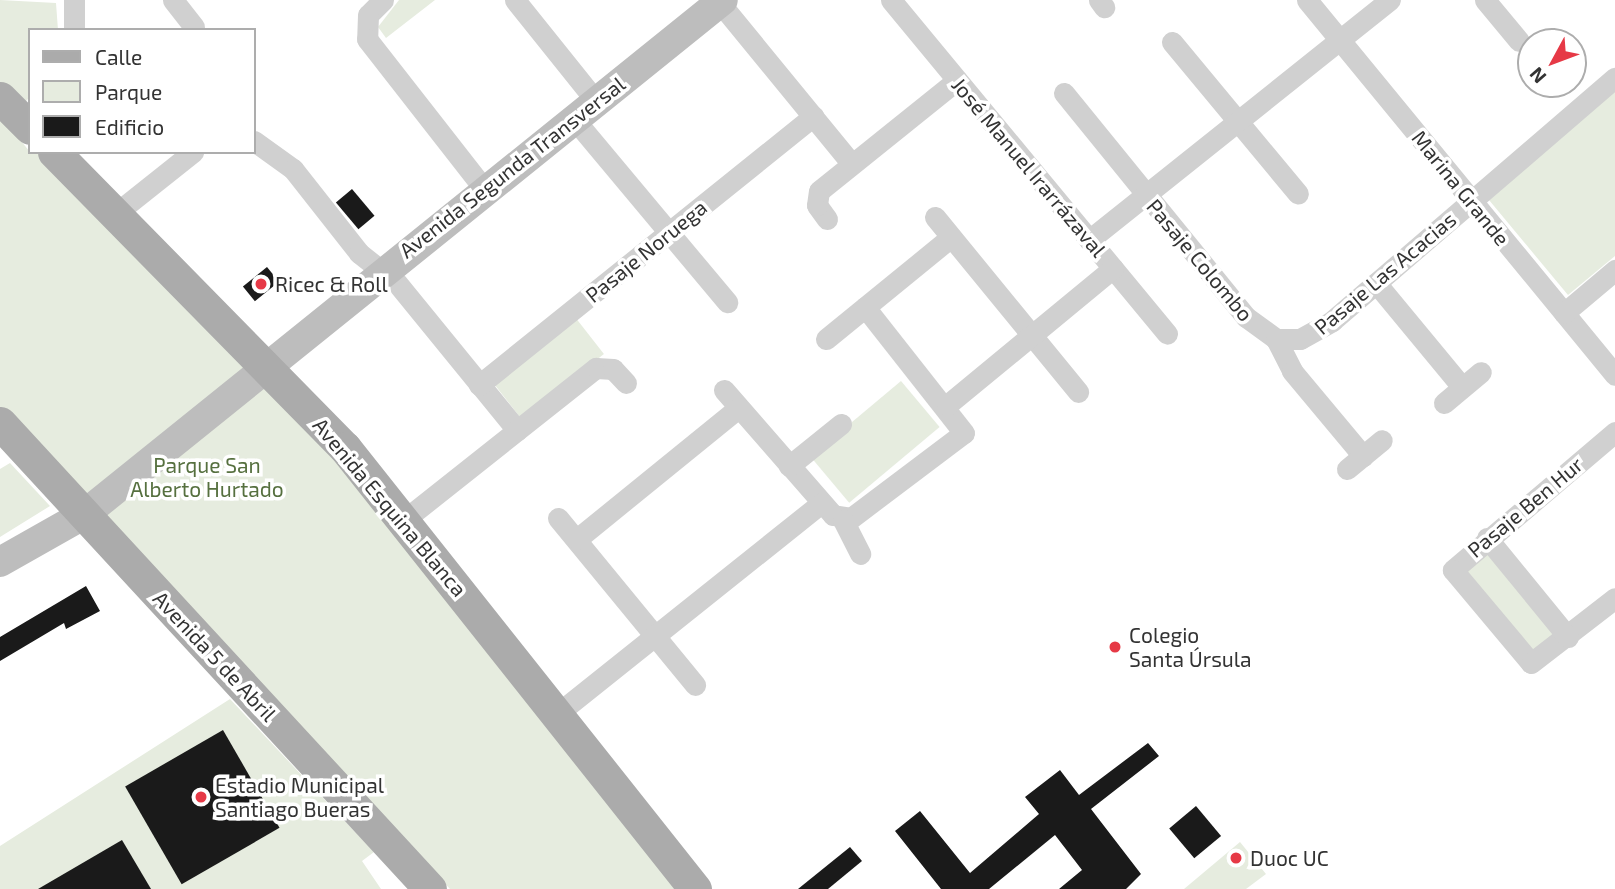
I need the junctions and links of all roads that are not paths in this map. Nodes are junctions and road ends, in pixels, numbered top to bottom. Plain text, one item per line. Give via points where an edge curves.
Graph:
1 (74, 0) edge
2 (173, 0) edge
3 (383, 0) edge
4 (515, 0) edge
5 (891, 0) edge
6 (1307, 0) edge
7 (1390, 0) edge
8 (1485, 0) edge
9 (713, 4) edge
10 (194, 27) dead end
11 (74, 28) edge
12 (1517, 39) edge
13 (1340, 40) junction
14 (1172, 42) dead end
15 (1615, 78) edge
16 (957, 80) junction
17 (1064, 93) dead end
18 (0, 98) edge
19 (585, 110) junction
20 (813, 116) junction
21 (28, 122) edge
22 (1238, 122) junction
23 (256, 142) edge
24 (56, 154) edge
25 (190, 154) edge
26 (852, 164) junction
27 (484, 189) junction
28 (1298, 194) dead end
29 (1146, 195) junction
30 (1471, 201) junction
31 (115, 214) junction
32 (935, 217) dead end
33 (827, 219) dead end
34 (668, 233) junction
35 (951, 237) junction
36 (1089, 240) junction
37 (1113, 268) junction
38 (1615, 270) edge
39 (380, 272) junction
40 (1376, 283) junction
41 (727, 302) dead end
42 (864, 307) junction
43 (1564, 313) junction
44 (1167, 334) dead end
45 (1032, 335) junction
46 (826, 339) dead end
47 (1276, 339) junction
48 (267, 369) junction
49 (1481, 372) dead end
50 (1615, 375) edge
51 (626, 383) dead end
52 (480, 385) junction
53 (1462, 387) junction
54 (724, 390) dead end
55 (1078, 392) dead end
56 (1444, 403) dead end
57 (947, 405) junction
58 (738, 408) junction
59 (0, 423) edge
60 (841, 424) dead end
61 (517, 430) junction
62 (1615, 432) edge
63 (1382, 440) dead end
64 (789, 466) junction
65 (821, 503) junction
66 (85, 514) junction
67 (558, 518) dead end
68 (404, 520) junction
69 (844, 520) junction
70 (1487, 538) junction
71 (576, 540) junction
72 (860, 554) dead end
73 (0, 562) edge
74 (1615, 598) edge
75 (655, 636) junction
76 (1568, 637) junction
77 (695, 685) dead end
78 (557, 714) junction
79 (430, 889) edge
80 (695, 889) edge

1 - 11 street
2 - 10 street
3 - 27 street via 366,22 372,47
4 - 19 street
5 - 16 street, José Manuel Irarrázaval
6 - 13 street, Marina Grande
7 - 13 street
8 - 12 street
9 - 19 main road, Avenida Segunda Transversal
9 - 20 street
13 - 22 street
13 - 30 street, Marina Grande
14 - 22 street
15 - 30 street, Pasaje Las Acacias
16 - 26 street
16 - 36 street, José Manuel Irarrázaval
17 - 29 street, Pasaje Colombo
18 - 21 main road
19 - 27 main road, Avenida Segunda Transversal
19 - 34 street
20 - 26 street
20 - 34 street, Pasaje Noruega
22 - 28 street
22 - 29 street
23 - 39 street via 293,169
24 - 31 main road, Avenida Esquina Blanca
25 - 31 street
26 - 33 street via 817,195
27 - 39 main road, Avenida Segunda Transversal
29 - 36 street
29 - 47 street, Pasaje Colombo via 1246,317
30 - 40 street, Pasaje Las Acacias
30 - 43 street, Marina Grande
31 - 48 main road, Avenida Esquina Blanca
32 - 35 street
34 - 41 street
34 - 52 street, Pasaje Noruega
35 - 42 street
35 - 45 street
36 - 37 street, José Manuel Irarrázaval
37 - 44 street, José Manuel Irarrázaval
37 - 45 street
38 - 43 street
39 - 48 main road, Avenida Segunda Transversal
39 - 52 street via 397,283
40 - 47 street, Pasaje Las Acacias via 1311,335
40 - 53 street
42 - 46 street
42 - 57 street
43 - 50 street, Marina Grande
45 - 55 street
45 - 57 street
47 - 63 street, Pasaje Colombo via 1292,371 1355,462
48 - 66 main road, Avenida Segunda Transversal
48 - 68 main road, Avenida Esquina Blanca
49 - 53 street
51 - 61 street via 613,369 596,368
52 - 61 street
53 - 56 street
54 - 58 street
57 - 69 street via 962,424 962,439
58 - 64 street
58 - 71 street
59 - 66 main road, Avenida 5 de Abril
60 - 64 street
61 - 68 street
62 - 70 street, Pasaje Ben Hur
64 - 65 street
65 - 69 street
65 - 75 street
66 - 73 main road, Avenida Segunda Transversal
66 - 79 main road, Avenida 5 de Abril
67 - 71 street
68 - 78 main road, Avenida Esquina Blanca
69 - 72 street
70 - 76 street
70 - 76 street, Pasaje Ben Hur via 1458,562 1454,574 1522,659 1536,662
71 - 75 street
74 - 76 street, Pasaje Ben Hur
75 - 77 street
75 - 78 street
78 - 80 main road, Avenida Esquina Blanca

